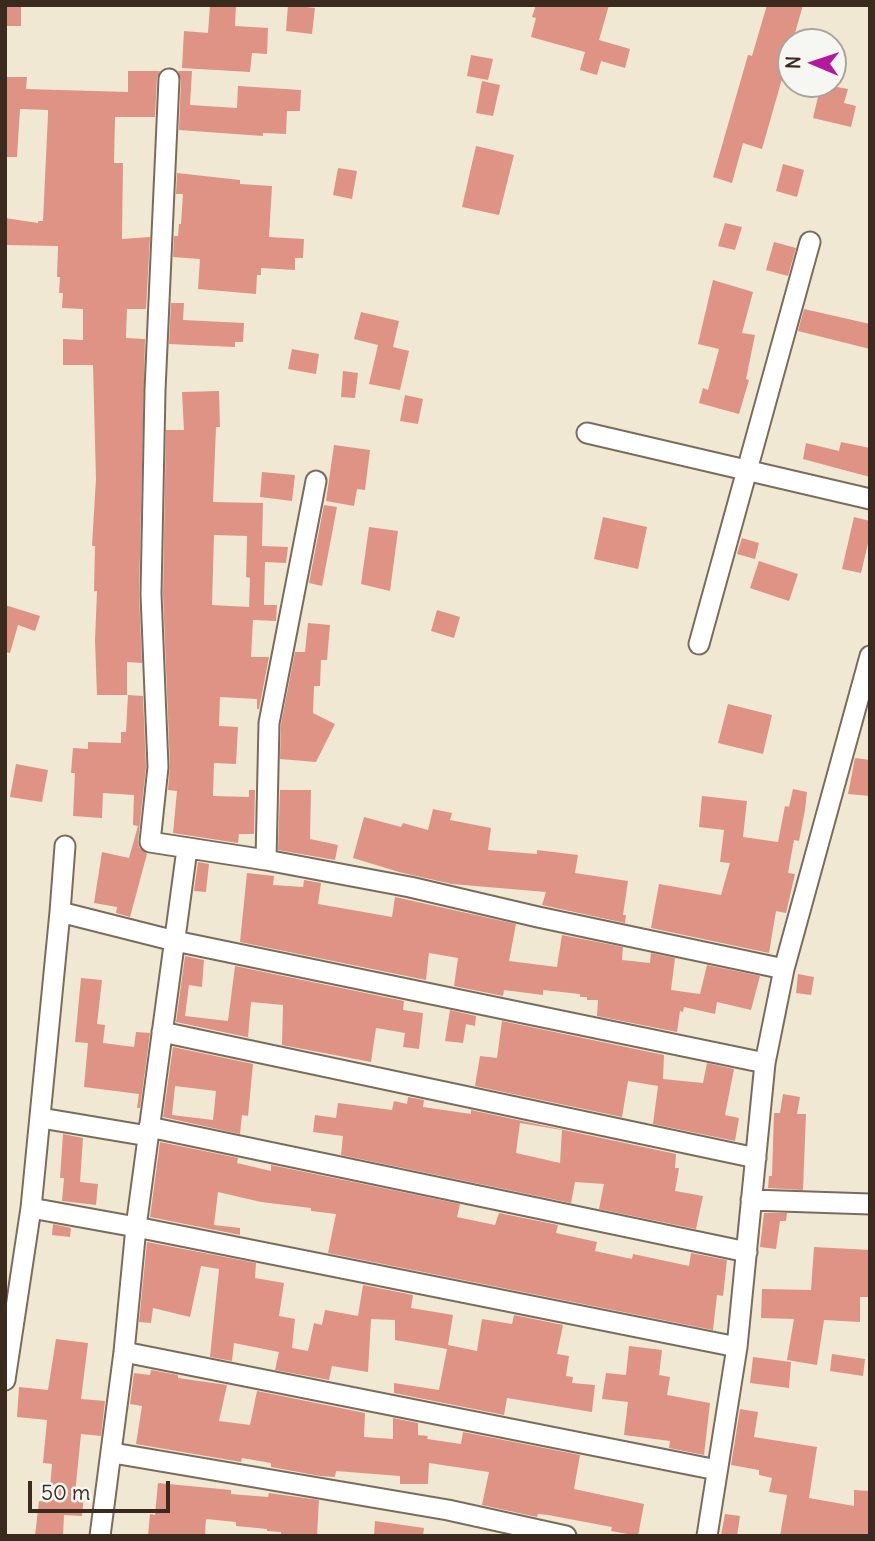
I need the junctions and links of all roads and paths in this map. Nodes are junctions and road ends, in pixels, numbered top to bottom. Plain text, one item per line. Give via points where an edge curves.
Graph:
1 (169, 79) dead end
2 (810, 242) dead end
3 (587, 433) dead end
4 (747, 471) junction
5 (316, 481) dead end
6 (870, 499) edge
7 (699, 644) dead end
8 (870, 656) edge
9 (65, 846) dead end
10 (187, 849) junction
11 (266, 860) junction
12 (60, 912) junction
13 (175, 941) junction
14 (784, 969) junction
15 (162, 1032) junction
16 (765, 1063) junction
17 (41, 1118) junction
18 (149, 1132) junction
19 (756, 1158) junction
20 (751, 1200) junction
21 (870, 1204) edge
22 (31, 1208) junction
23 (135, 1227) junction
24 (747, 1252) junction
25 (737, 1347) junction
26 (124, 1352) junction
27 (5, 1380) edge
28 (113, 1453) junction
29 (717, 1470) junction
30 (100, 1536) edge
31 (566, 1536) edge
32 (707, 1536) edge

1 - 10 street via 155,390 151,594 158,767 150,842
2 - 4 street
3 - 4 street
4 - 6 street
4 - 7 street
5 - 11 street via 269,723
8 - 14 street
9 - 12 street
10 - 11 street
10 - 13 street
11 - 14 street
12 - 13 street
12 - 17 street
13 - 15 street
13 - 16 street
14 - 16 street
15 - 18 street
15 - 19 street
16 - 19 street
17 - 18 street
17 - 22 street
18 - 23 street
18 - 24 street
19 - 20 street
20 - 21 street
20 - 24 street
22 - 23 street
22 - 27 street
23 - 25 street
23 - 26 street
24 - 25 street
25 - 29 street
26 - 28 street
26 - 29 street
28 - 30 street
28 - 31 street via 448,1510
29 - 32 street

